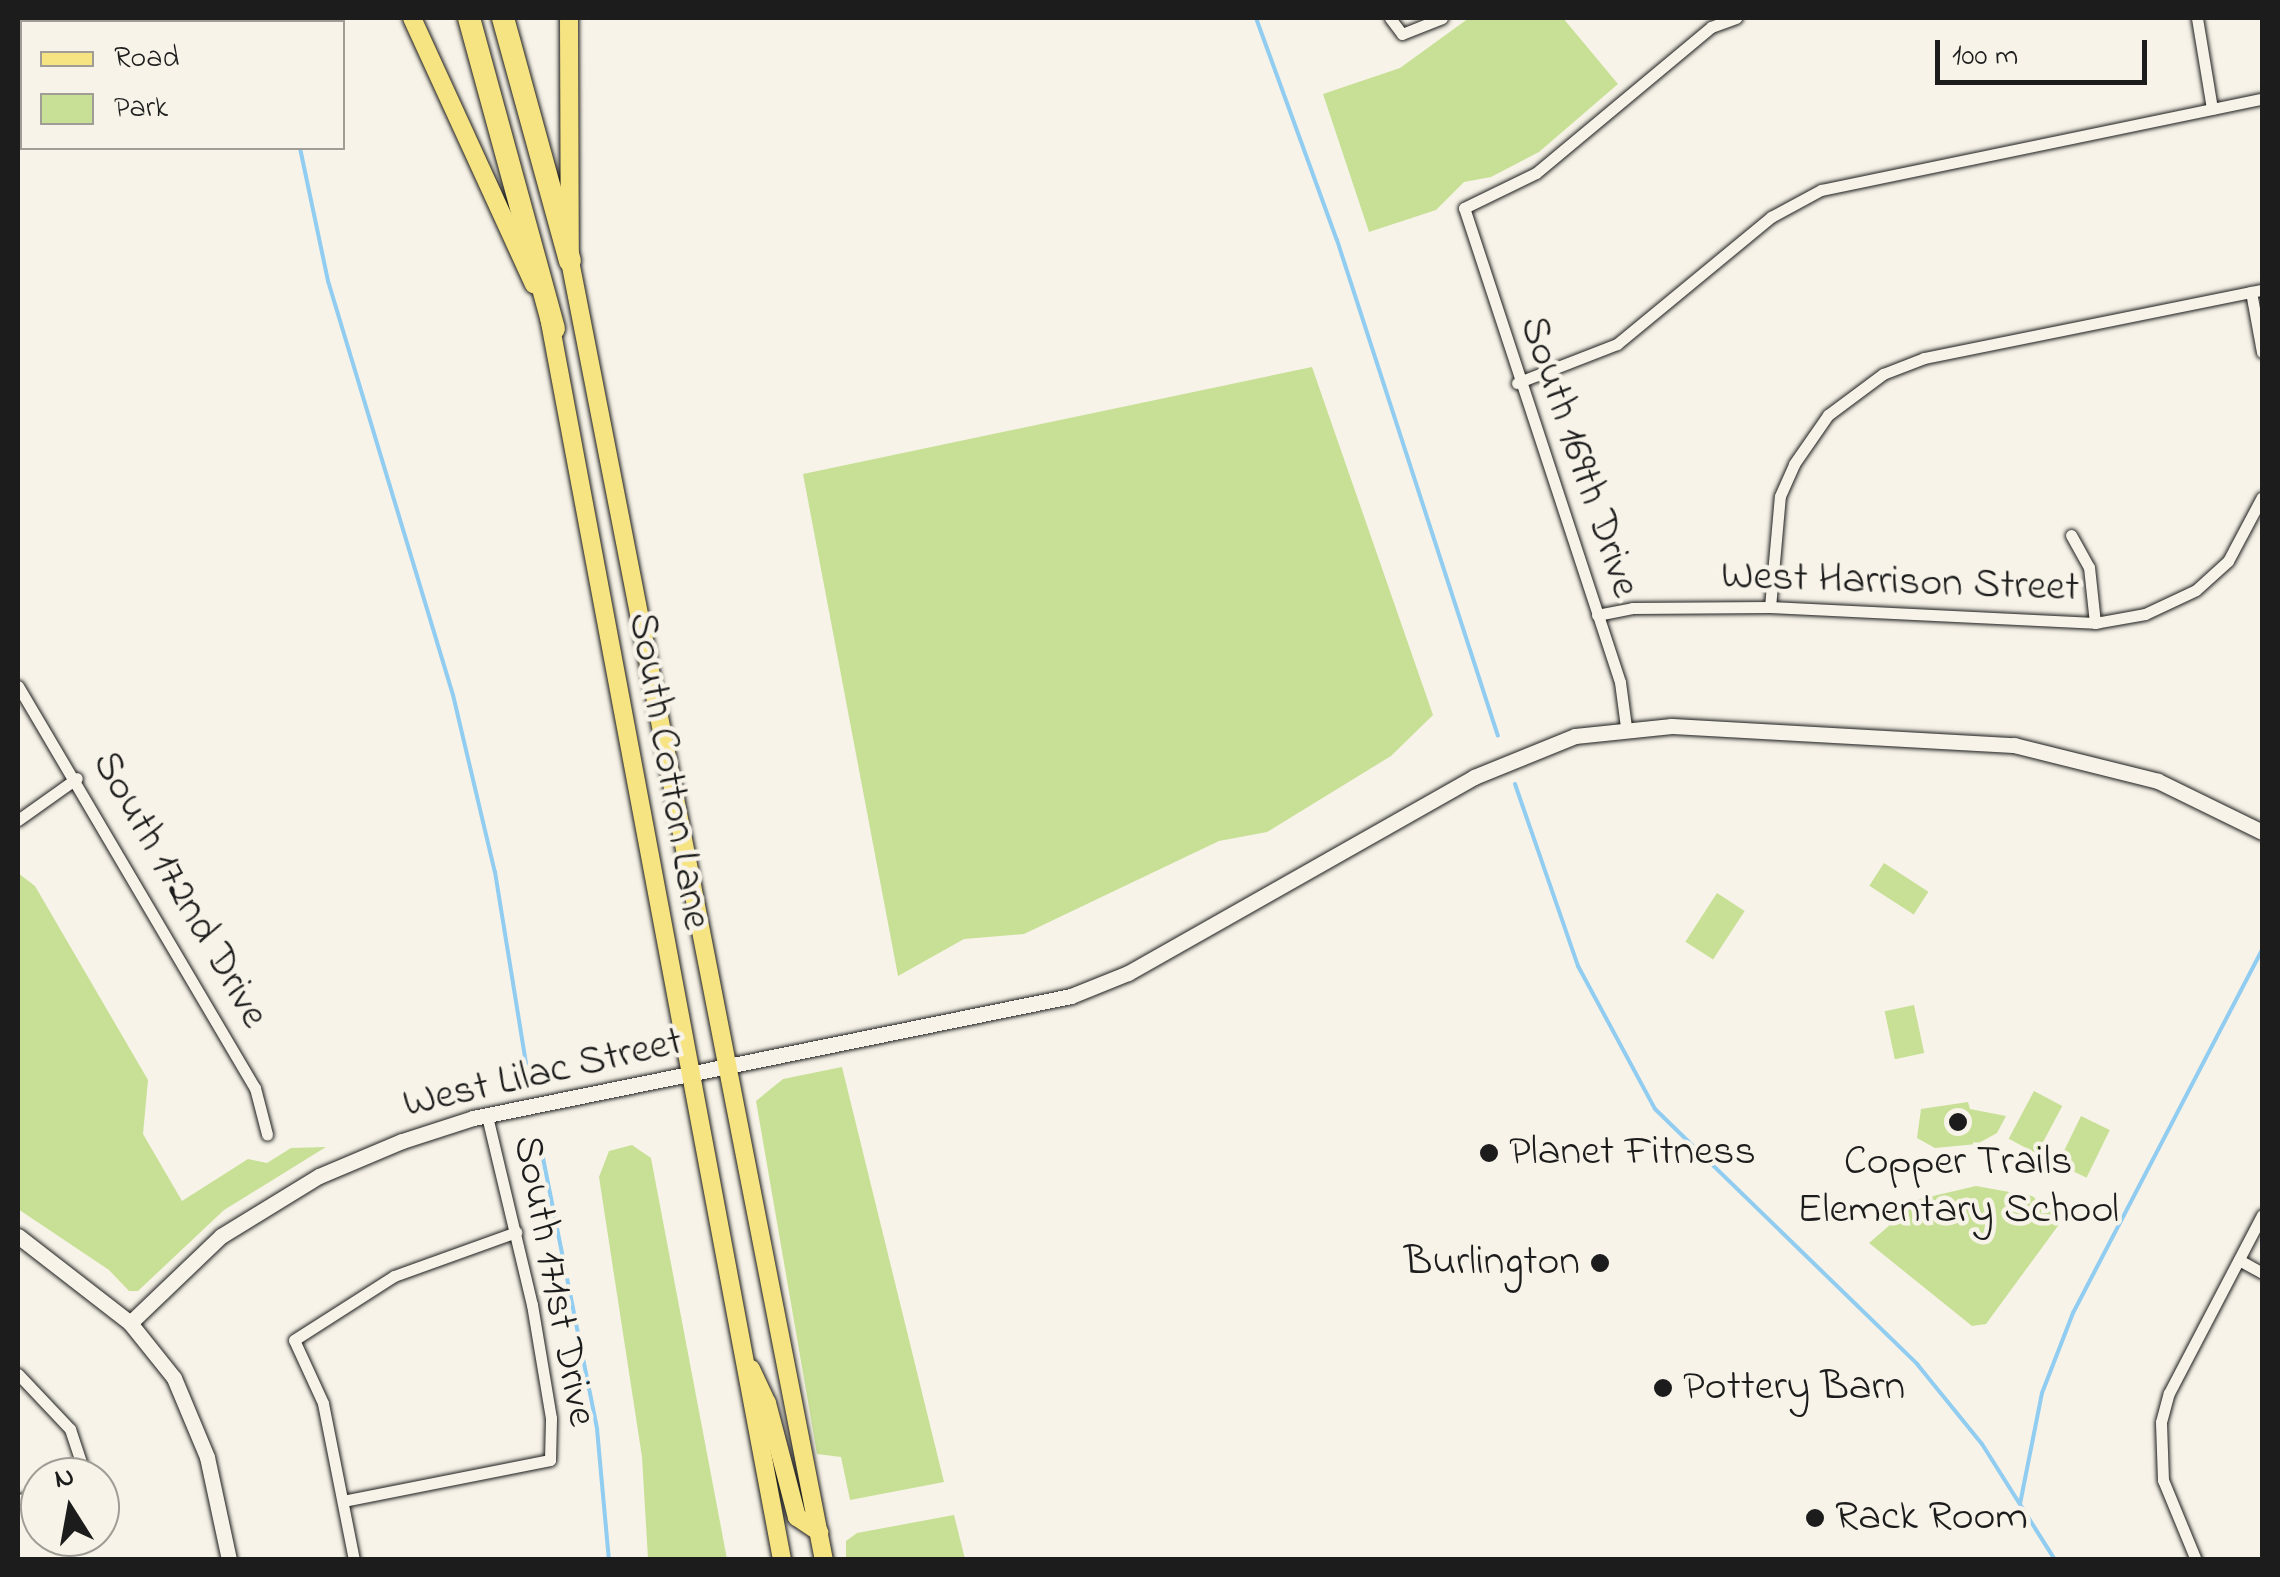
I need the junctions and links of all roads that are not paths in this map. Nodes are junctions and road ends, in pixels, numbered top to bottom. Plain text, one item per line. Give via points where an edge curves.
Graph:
1 (412, 18) edge
2 (469, 18) edge
3 (503, 18) edge
4 (569, 18) edge
5 (1390, 18) edge
6 (1442, 18) edge
7 (1736, 18) edge
8 (2197, 18) edge
9 (2262, 99) edge
10 (2212, 110) junction
11 (570, 261) junction
12 (2257, 291) edge
13 (554, 329) junction
14 (2262, 352) edge
15 (1517, 383) junction
16 (2262, 497) edge
17 (2072, 535) dead end
18 (1770, 607) junction
19 (1597, 616) junction
20 (2095, 623) junction
21 (18, 686) edge
22 (1626, 727) junction
23 (77, 778) junction
24 (18, 820) edge
25 (2261, 827) edge
26 (729, 1067) junction
27 (688, 1076) junction
28 (487, 1116) junction
29 (267, 1134) dead end
30 (2262, 1215) edge
31 (516, 1232) junction
32 (18, 1236) edge
33 (2239, 1260) junction
34 (2262, 1274) edge
35 (130, 1323) junction
36 (738, 1342) junction
37 (18, 1374) edge
38 (79, 1457) edge
39 (343, 1501) junction
40 (818, 1532) junction
41 (228, 1560) edge
42 (354, 1560) edge
43 (782, 1560) edge
44 (824, 1560) edge
45 (2196, 1560) edge

1 - 13 main road, South Cotton Lane
2 - 13 highway
3 - 11 highway
4 - 11 main road, South Cotton Lane
5 - 6 street via 1402,34
7 - 15 street, South 169th Drive via 1711,27 1536,174 1464,208
8 - 10 street
9 - 10 street
10 - 15 street via 1821,190 1771,217 1618,344
11 - 26 main road, South Cotton Lane
12 - 14 street
12 - 18 street via 1924,358 1884,374 1828,414 1794,464 1780,496
13 - 27 main road, South Cotton Lane
15 - 19 street, South 169th Drive
16 - 20 street, West Harrison Street via 2245,539 2196,590 2145,614
17 - 20 street via 2089,567
18 - 19 street, West Harrison Street via 1632,608
18 - 20 street, West Harrison Street
19 - 22 street, South 169th Drive via 1620,682
21 - 23 street, South 172nd Drive
22 - 25 street, West Lilac Street via 2014,745 2158,781
22 - 26 street, West Lilac Street via 1560,740 1508,761 1106,983 1034,1008
23 - 24 street
23 - 29 street, South 172nd Drive via 255,1088
26 - 27 street, West Lilac Street
26 - 40 main road, South Cotton Lane
27 - 28 street, West Lilac Street
27 - 36 main road, South Cotton Lane
28 - 31 street, South 171st Drive
28 - 35 street, West Lilac Street via 402,1140 270,1204 221,1236
30 - 33 street
31 - 39 street via 394,1276 294,1340 323,1404
31 - 39 street, South 171st Drive via 552,1418 550,1460
32 - 35 street
33 - 34 street
33 - 45 street via 2168,1393 2161,1422 2157,1452 2163,1480
35 - 41 street via 174,1378 194,1417
36 - 40 main road via 767,1403 797,1517
36 - 43 main road, South Cotton Lane
37 - 38 street via 70,1429
39 - 42 street
40 - 44 main road, South Cotton Lane

